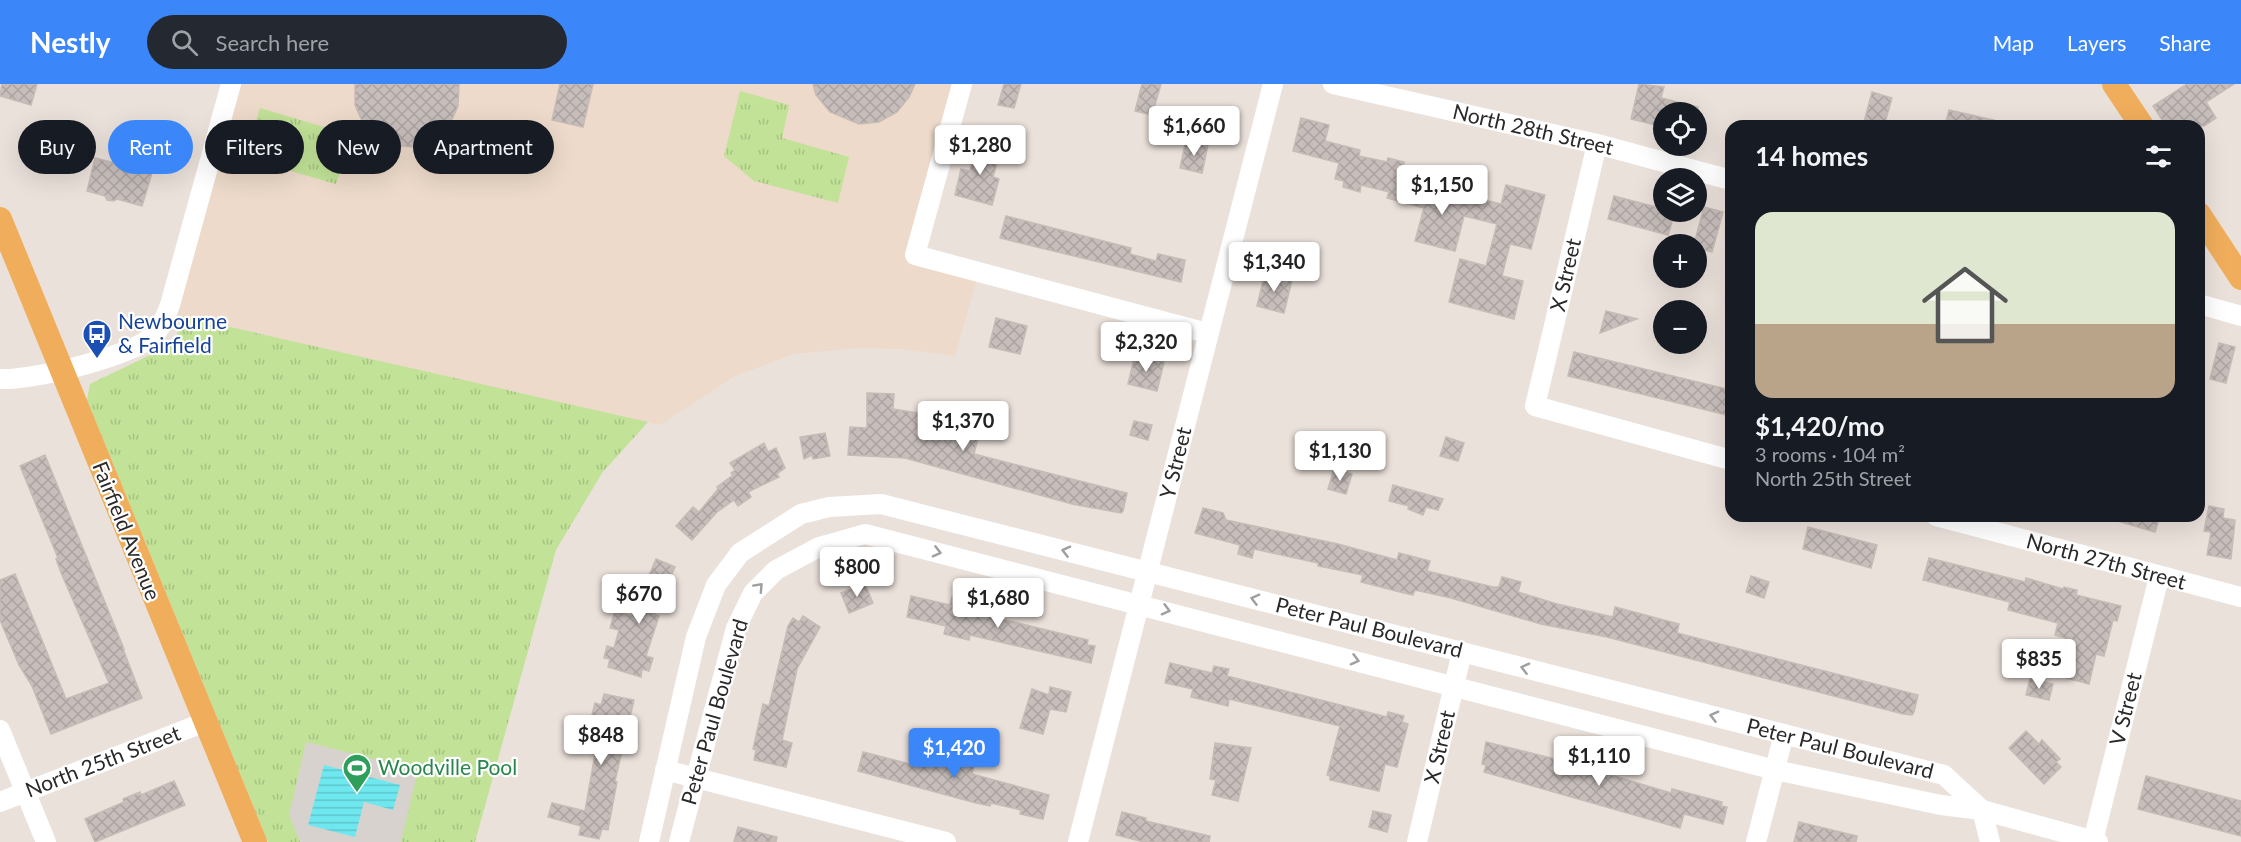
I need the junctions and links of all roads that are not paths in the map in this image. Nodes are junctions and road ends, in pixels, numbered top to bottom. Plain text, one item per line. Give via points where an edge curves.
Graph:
1 (231, 84) edge
2 (962, 84) edge
3 (1273, 84) edge
4 (1333, 84) edge
5 (2115, 84) edge
6 (2138, 120) edge
7 (1597, 144) junction
8 (1725, 178) edge
9 (0, 219) edge
10 (2205, 223) edge
11 (2241, 278) edge
12 (2205, 306) edge
13 (2241, 316) edge
14 (1207, 333) junction
15 (60, 371) junction
16 (0, 379) edge
17 (1725, 458) edge
18 (1958, 522) edge
19 (1149, 572) junction
20 (2159, 577) junction
21 (2241, 597) edge
22 (1141, 604) junction
23 (1462, 652) junction
24 (1455, 686) junction
25 (205, 722) junction
26 (0, 730) edge
27 (1784, 734) junction
28 (665, 770) junction
29 (1775, 770) junction
30 (694, 778) junction
31 (26, 791) junction
32 (0, 802) edge
33 (1982, 810) junction
34 (2095, 841) edge
35 (46, 842) edge
36 (255, 842) edge
37 (649, 842) edge
38 (679, 842) edge
39 (946, 842) edge
40 (1078, 842) edge
41 (1417, 842) edge
42 (1756, 842) edge
43 (1990, 842) edge

1 - 15 street via 163,323 141,343
2 - 14 street via 915,255
3 - 14 street, Y Street
4 - 7 street, North 28th Street
5 - 6 main road
7 - 8 street, North 28th Street
7 - 17 street, X Street via 1534,406
9 - 15 main road, Fairfield Avenue
10 - 11 main road
12 - 13 street
14 - 19 street, Y Street
15 - 16 street via 24,379
15 - 25 main road, Fairfield Avenue
18 - 20 street, North 27th Street
19 - 22 street, Y Street
23 -> 19 street, Peter Paul Boulevard
19 -> 28 street, Peter Paul Boulevard via 881,504 829,507 801,514 740,553 716,585 696,636
20 - 21 street, North 27th Street
20 - 34 street, V Street
22 -> 24 street, Peter Paul Boulevard
30 -> 22 street, Peter Paul Boulevard via 736,628 753,593 776,570 819,547 865,534
22 - 40 street, Y Street
23 - 24 street, X Street
27 -> 23 street, Peter Paul Boulevard
24 - 29 street, Peter Paul Boulevard
24 - 41 street, X Street
25 - 31 street, North 25th Street
25 - 36 main road, Fairfield Avenue
26 - 31 street
27 - 29 street
27 - 33 street, Peter Paul Boulevard via 1944,776
28 - 30 street
28 - 37 street, Peter Paul Boulevard
29 - 33 street, Peter Paul Boulevard
29 - 42 street
30 - 38 street, Peter Paul Boulevard
30 - 39 street
31 - 32 street, North 25th Street
31 - 35 street
33 - 34 street
33 - 43 street

